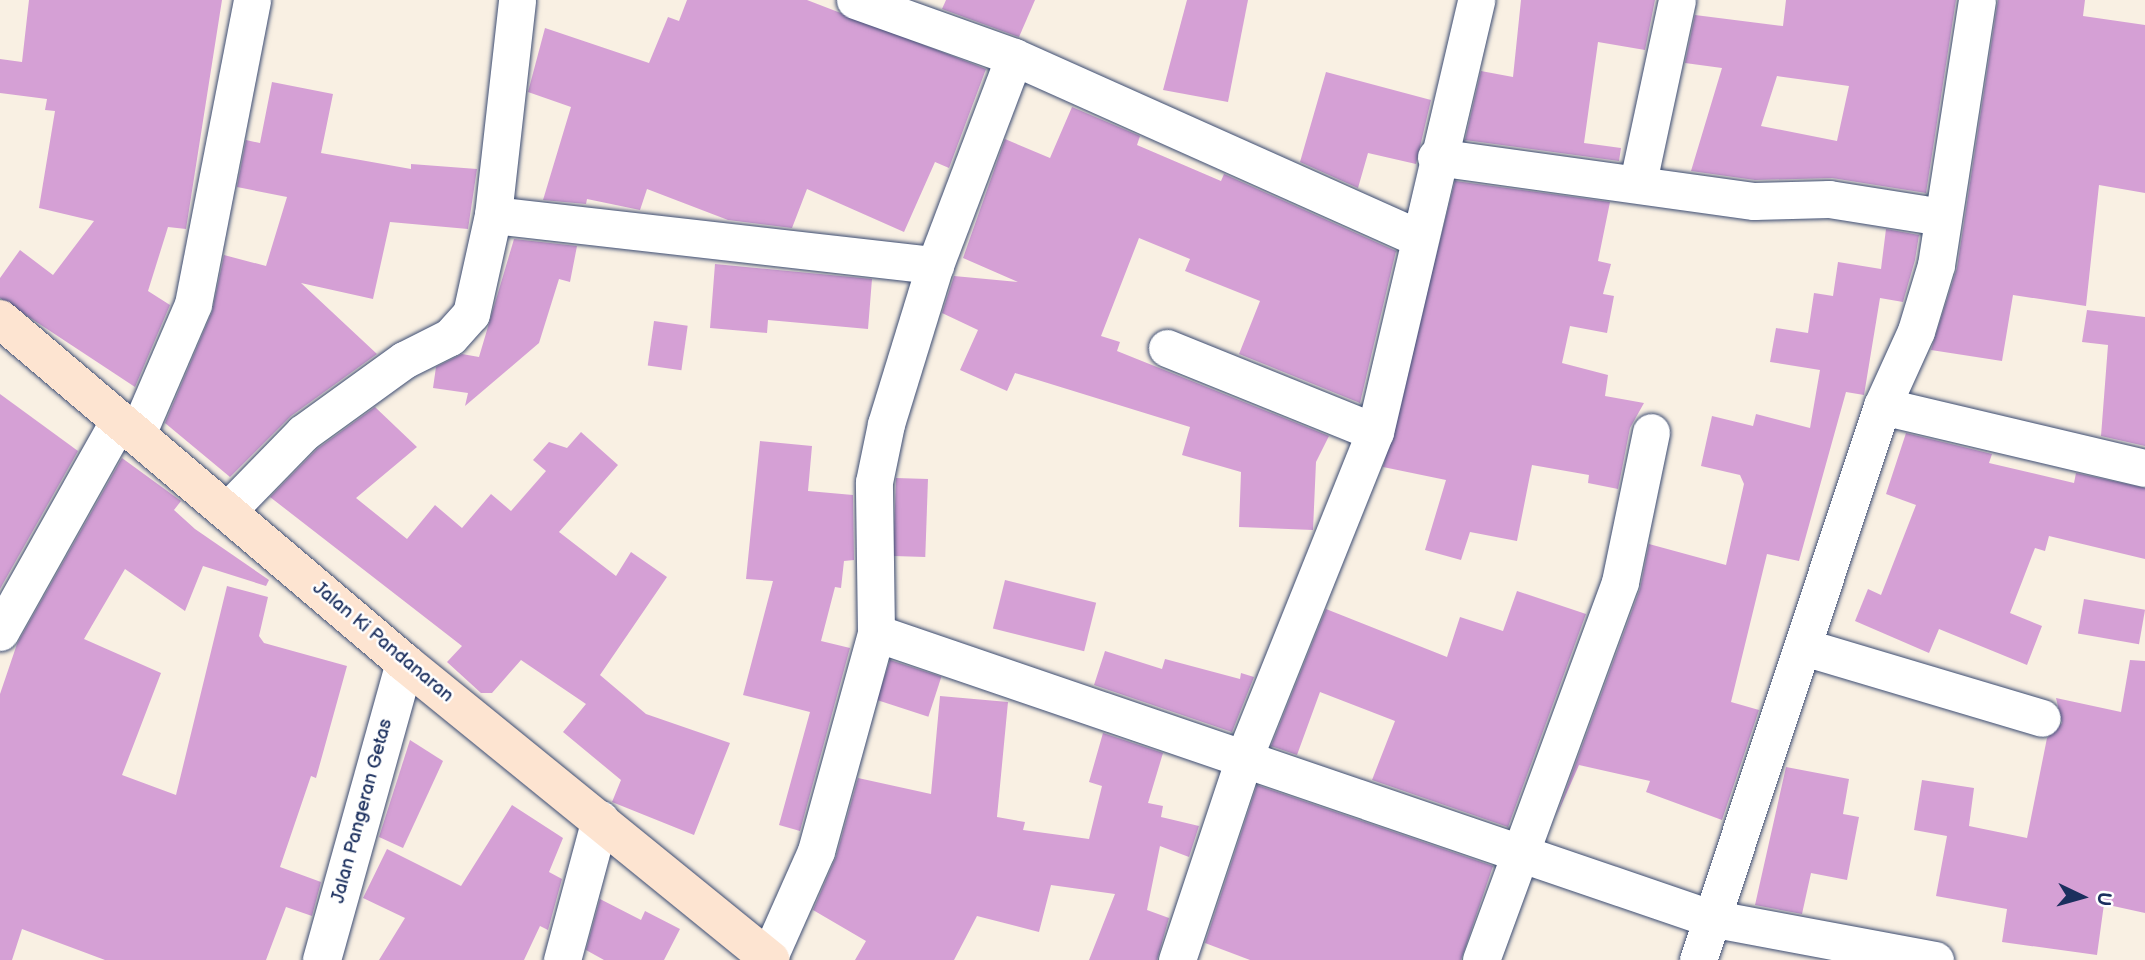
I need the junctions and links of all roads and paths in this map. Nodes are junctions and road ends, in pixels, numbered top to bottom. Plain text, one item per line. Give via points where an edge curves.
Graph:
1 (252, 0) edge
2 (517, 0) edge
3 (855, 0) edge
4 (1476, 0) edge
5 (1677, 0) edge
6 (1977, 0) edge
7 (1014, 57) junction
8 (1436, 157) junction
9 (1638, 182) junction
10 (493, 215) junction
11 (1943, 217) junction
12 (1419, 238) junction
13 (935, 265) junction
14 (0, 319) edge
15 (1167, 348) dead end
16 (1882, 406) junction
17 (129, 426) junction
18 (1375, 432) junction
19 (1651, 432) dead end
20 (2145, 468) edge
21 (227, 511) junction
22 (0, 632) edge
23 (876, 633) junction
24 (1804, 647) junction
25 (405, 663) junction
26 (2042, 718) dead end
27 (1245, 755) junction
28 (600, 820) junction
29 (1522, 850) junction
30 (1710, 918) junction
31 (769, 959) edge
32 (322, 960) edge
33 (562, 960) edge
34 (1177, 960) edge
35 (1481, 960) edge
36 (1698, 960) edge
37 (1935, 960) edge

1 - 17 street via 193,304
2 - 10 street
3 - 7 street
4 - 8 street
5 - 9 street
6 - 11 street
7 - 12 street
7 - 13 street
8 - 9 street
8 - 12 street
9 - 11 street via 1754,201 1829,199
10 - 13 street
10 - 21 street via 475,304 465,323 303,433
11 - 16 street via 1916,331
12 - 18 street
13 - 23 street via 874,482
14 - 17 main road, Jalan Ki Pandanaran
15 - 18 street
16 - 20 street
16 - 24 street
17 - 21 main road, Jalan Ki Pandanaran
17 - 22 street
18 - 27 street
19 - 29 street via 1620,582
21 - 25 main road, Jalan Ki Pandanaran
23 - 27 street
23 - 31 street via 816,850
24 - 26 street
24 - 30 street
25 - 28 main road, Jalan Ki Pandanaran
25 - 32 street, Jalan Pangeran Getas
27 - 29 street
27 - 34 street
28 - 31 main road, Jalan Ki Pandanaran
28 - 33 street
29 - 30 street
29 - 35 street
30 - 36 street
30 - 37 street

